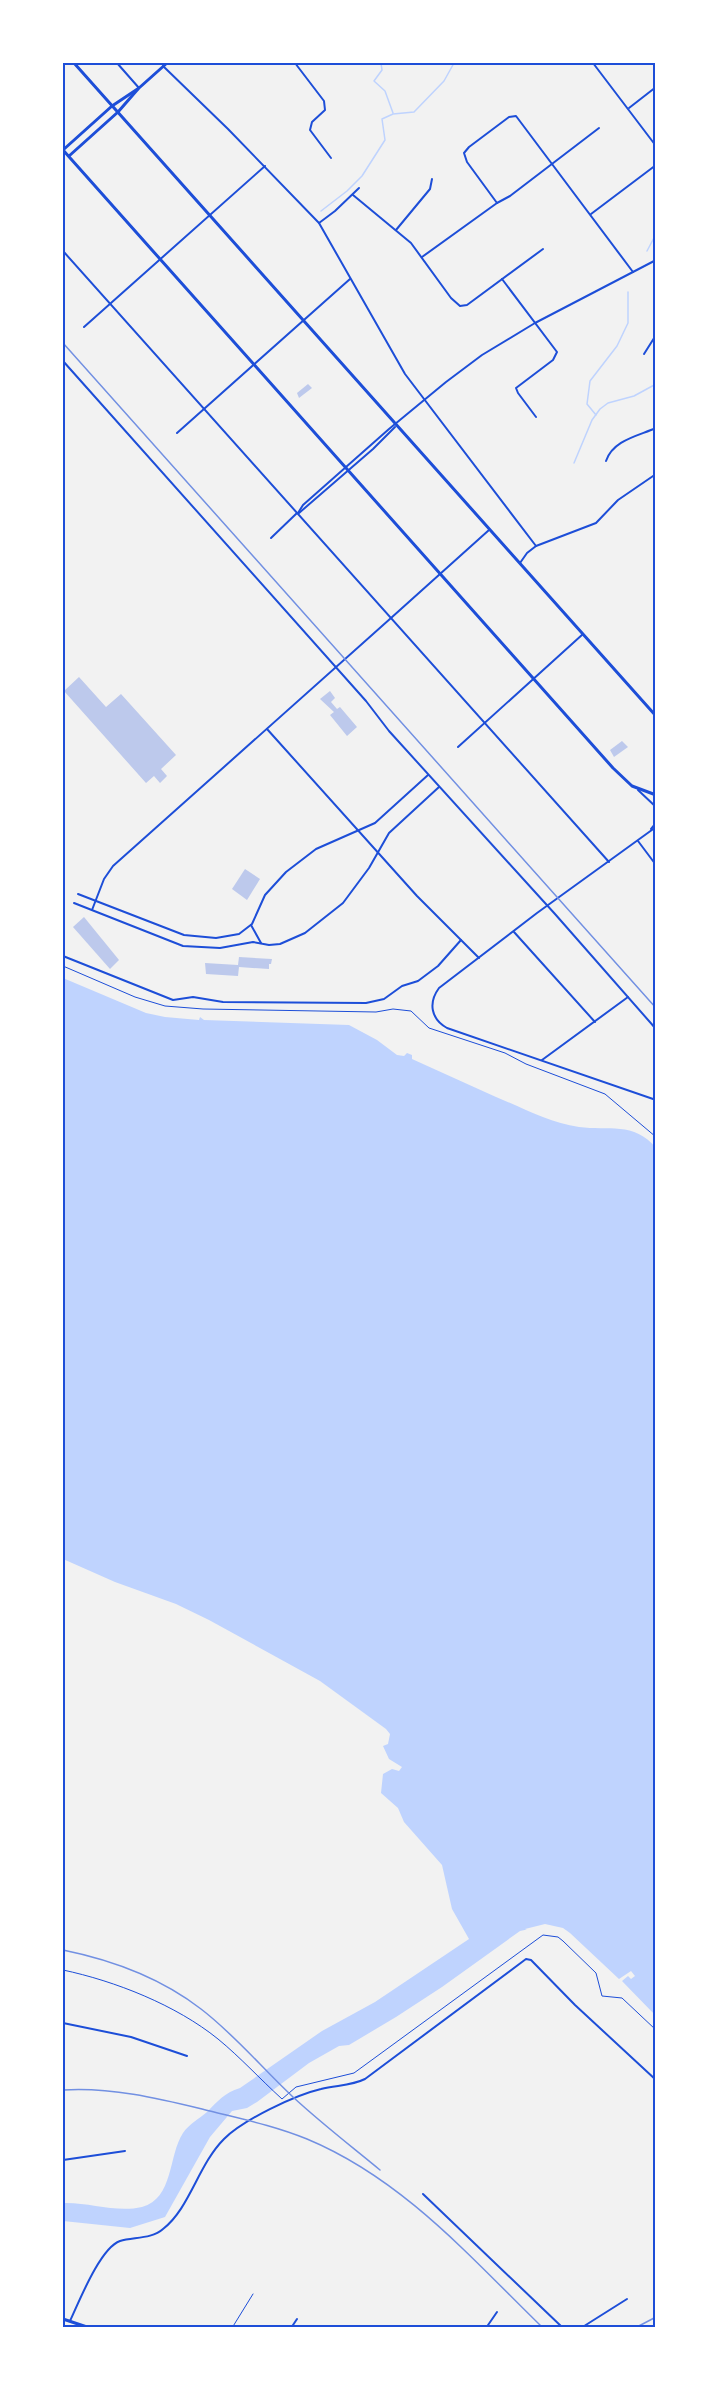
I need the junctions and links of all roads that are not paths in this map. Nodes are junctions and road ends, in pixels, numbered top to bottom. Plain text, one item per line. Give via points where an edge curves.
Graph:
1 (74, 63) edge
2 (117, 63) edge
3 (167, 63) edge
4 (295, 63) edge
5 (593, 63) edge
6 (163, 66) junction
7 (656, 87) edge
8 (139, 88) junction
9 (112, 106) junction
10 (628, 108) junction
11 (118, 112) junction
12 (599, 128) dead end
13 (656, 146) edge
14 (63, 150) edge
15 (69, 156) junction
16 (331, 158) dead end
17 (63, 160) edge
18 (553, 163) junction
19 (656, 165) edge
20 (265, 166) junction
21 (432, 179) dead end
22 (359, 188) dead end
23 (353, 195) junction
24 (497, 203) junction
25 (591, 214) junction
26 (210, 215) junction
27 (319, 223) junction
28 (396, 230) junction
29 (543, 249) dead end
30 (63, 251) edge
31 (422, 257) junction
32 (159, 260) junction
33 (656, 260) edge
34 (633, 272) junction
35 (350, 278) junction
36 (502, 279) junction
37 (111, 304) junction
38 (303, 320) junction
39 (535, 323) junction
40 (84, 327) dead end
41 (656, 335) edge
42 (644, 354) dead end
43 (63, 362) edge
44 (253, 364) junction
45 (424, 400) junction
46 (205, 408) junction
47 (536, 417) dead end
48 (396, 425) junction
49 (656, 428) edge
50 (177, 433) dead end
51 (606, 461) dead end
52 (346, 470) junction
53 (656, 474) edge
54 (297, 513) junction
55 (490, 529) junction
56 (271, 538) dead end
57 (536, 546) junction
58 (520, 563) junction
59 (440, 574) junction
60 (391, 618) junction
61 (583, 634) junction
62 (335, 667) junction
63 (533, 679) junction
64 (656, 716) edge
65 (484, 722) junction
66 (267, 729) junction
67 (458, 747) dead end
68 (428, 775) junction
69 (439, 788) junction
70 (638, 789) junction
71 (656, 795) edge
72 (656, 807) edge
73 (656, 825) edge
74 (357, 830) junction
75 (638, 841) junction
76 (376, 851) junction
77 (609, 862) junction
78 (656, 865) edge
79 (78, 894) dead end
80 (96, 900) junction
81 (74, 903) dead end
82 (548, 907) junction
83 (92, 910) junction
84 (251, 925) junction
85 (514, 932) junction
86 (461, 940) junction
87 (261, 943) junction
88 (63, 956) edge
89 (479, 958) junction
90 (628, 997) junction
91 (595, 1022) junction
92 (656, 1029) edge
93 (542, 1060) junction
94 (656, 1100) edge
95 (63, 2023) edge
96 (187, 2056) dead end
97 (656, 2080) edge
98 (125, 2151) dead end
99 (63, 2160) edge
100 (423, 2194) dead end
101 (253, 2294) dead end
102 (627, 2300) dead end
103 (497, 2312) dead end
104 (63, 2319) edge
105 (297, 2319) dead end
106 (70, 2321) junction
107 (90, 2328) edge
108 (232, 2328) edge
109 (291, 2328) edge
110 (486, 2328) edge
111 (563, 2328) edge
112 (581, 2328) edge

1 - 9 main road
2 - 8 street
3 - 6 main road
4 - 16 street via 324,101 325,110 312,122 310,130
5 - 10 street
6 - 8 main road
6 - 20 street
7 - 10 street
8 - 9 main road
8 - 11 main road
9 - 11 main road
9 - 14 main road
10 - 13 street
11 - 15 main road
11 - 26 main road
12 - 18 street
14 - 15 main road
15 - 17 street
15 - 32 main road
18 - 24 street
18 - 24 street via 516,116 509,117 464,155
18 - 25 street
19 - 25 street
20 - 26 street
20 - 27 street
21 - 28 street via 430,189
22 - 23 street
23 - 27 street
23 - 28 street
24 - 31 street
25 - 34 street
26 - 32 street
26 - 38 main road
27 - 35 street
28 - 31 street
29 - 36 street
30 - 37 street
31 - 36 street via 460,306
32 - 37 street
32 - 44 main road
33 - 34 street
34 - 39 street
35 - 38 street
35 - 45 street via 390,351
36 - 39 street
37 - 40 street
37 - 46 street
38 - 44 street
38 - 48 main road
39 - 45 street via 482,355
39 - 47 street via 557,355 516,388
41 - 42 street
43 - 62 street
44 - 46 street
44 - 52 main road
45 - 48 street
45 - 57 street
46 - 50 street
46 - 54 street
48 - 52 street via 392,433
48 - 55 main road
49 - 51 street via 616,446
52 - 54 street
52 - 59 main road
53 - 57 street via 618,500 596,523
54 - 56 street
54 - 60 street
55 - 58 main road
55 - 59 street
57 - 58 street
58 - 61 main road
59 - 60 street
59 - 63 main road
60 - 62 street
60 - 65 street
61 - 63 street
61 - 64 main road
62 - 66 street
62 - 68 street
63 - 65 street
63 - 70 main road via 613,768
65 - 67 street
65 - 77 street
66 - 74 street
66 - 80 street via 113,866
68 - 69 street
68 - 74 street via 375,823
69 - 76 street via 388,833
69 - 82 street
70 - 71 main road
70 - 72 street
73 - 75 street
74 - 76 street
74 - 84 street via 316,849 286,872 265,895
75 - 77 street
75 - 78 street
76 - 86 street
76 - 87 street via 357,886 324,920 280,944
77 - 82 street
79 - 80 street
80 - 83 street
80 - 84 street via 192,937 229,937
81 - 83 street
82 - 85 street
82 - 90 street
83 - 87 street via 183,945 220,948
84 - 87 street
85 - 89 street
85 - 91 street
86 - 88 street via 418,981 402,986 384,999 366,1003 234,1002 193,997 173,1000
86 - 89 street
89 - 93 street via 439,988 432,1000 436,1019 447,1028
90 - 91 street
90 - 92 street
91 - 93 street
93 - 94 street
95 - 96 street via 131,2037
97 - 106 street via 526,1959 365,2079 295,2098 234,2130 206,2161 171,2222 161,2231 117,2242 108,2249
98 - 99 street
100 - 111 street
101 - 108 lane
102 - 112 street
103 - 110 street
104 - 106 main road
105 - 109 street
106 - 107 main road

